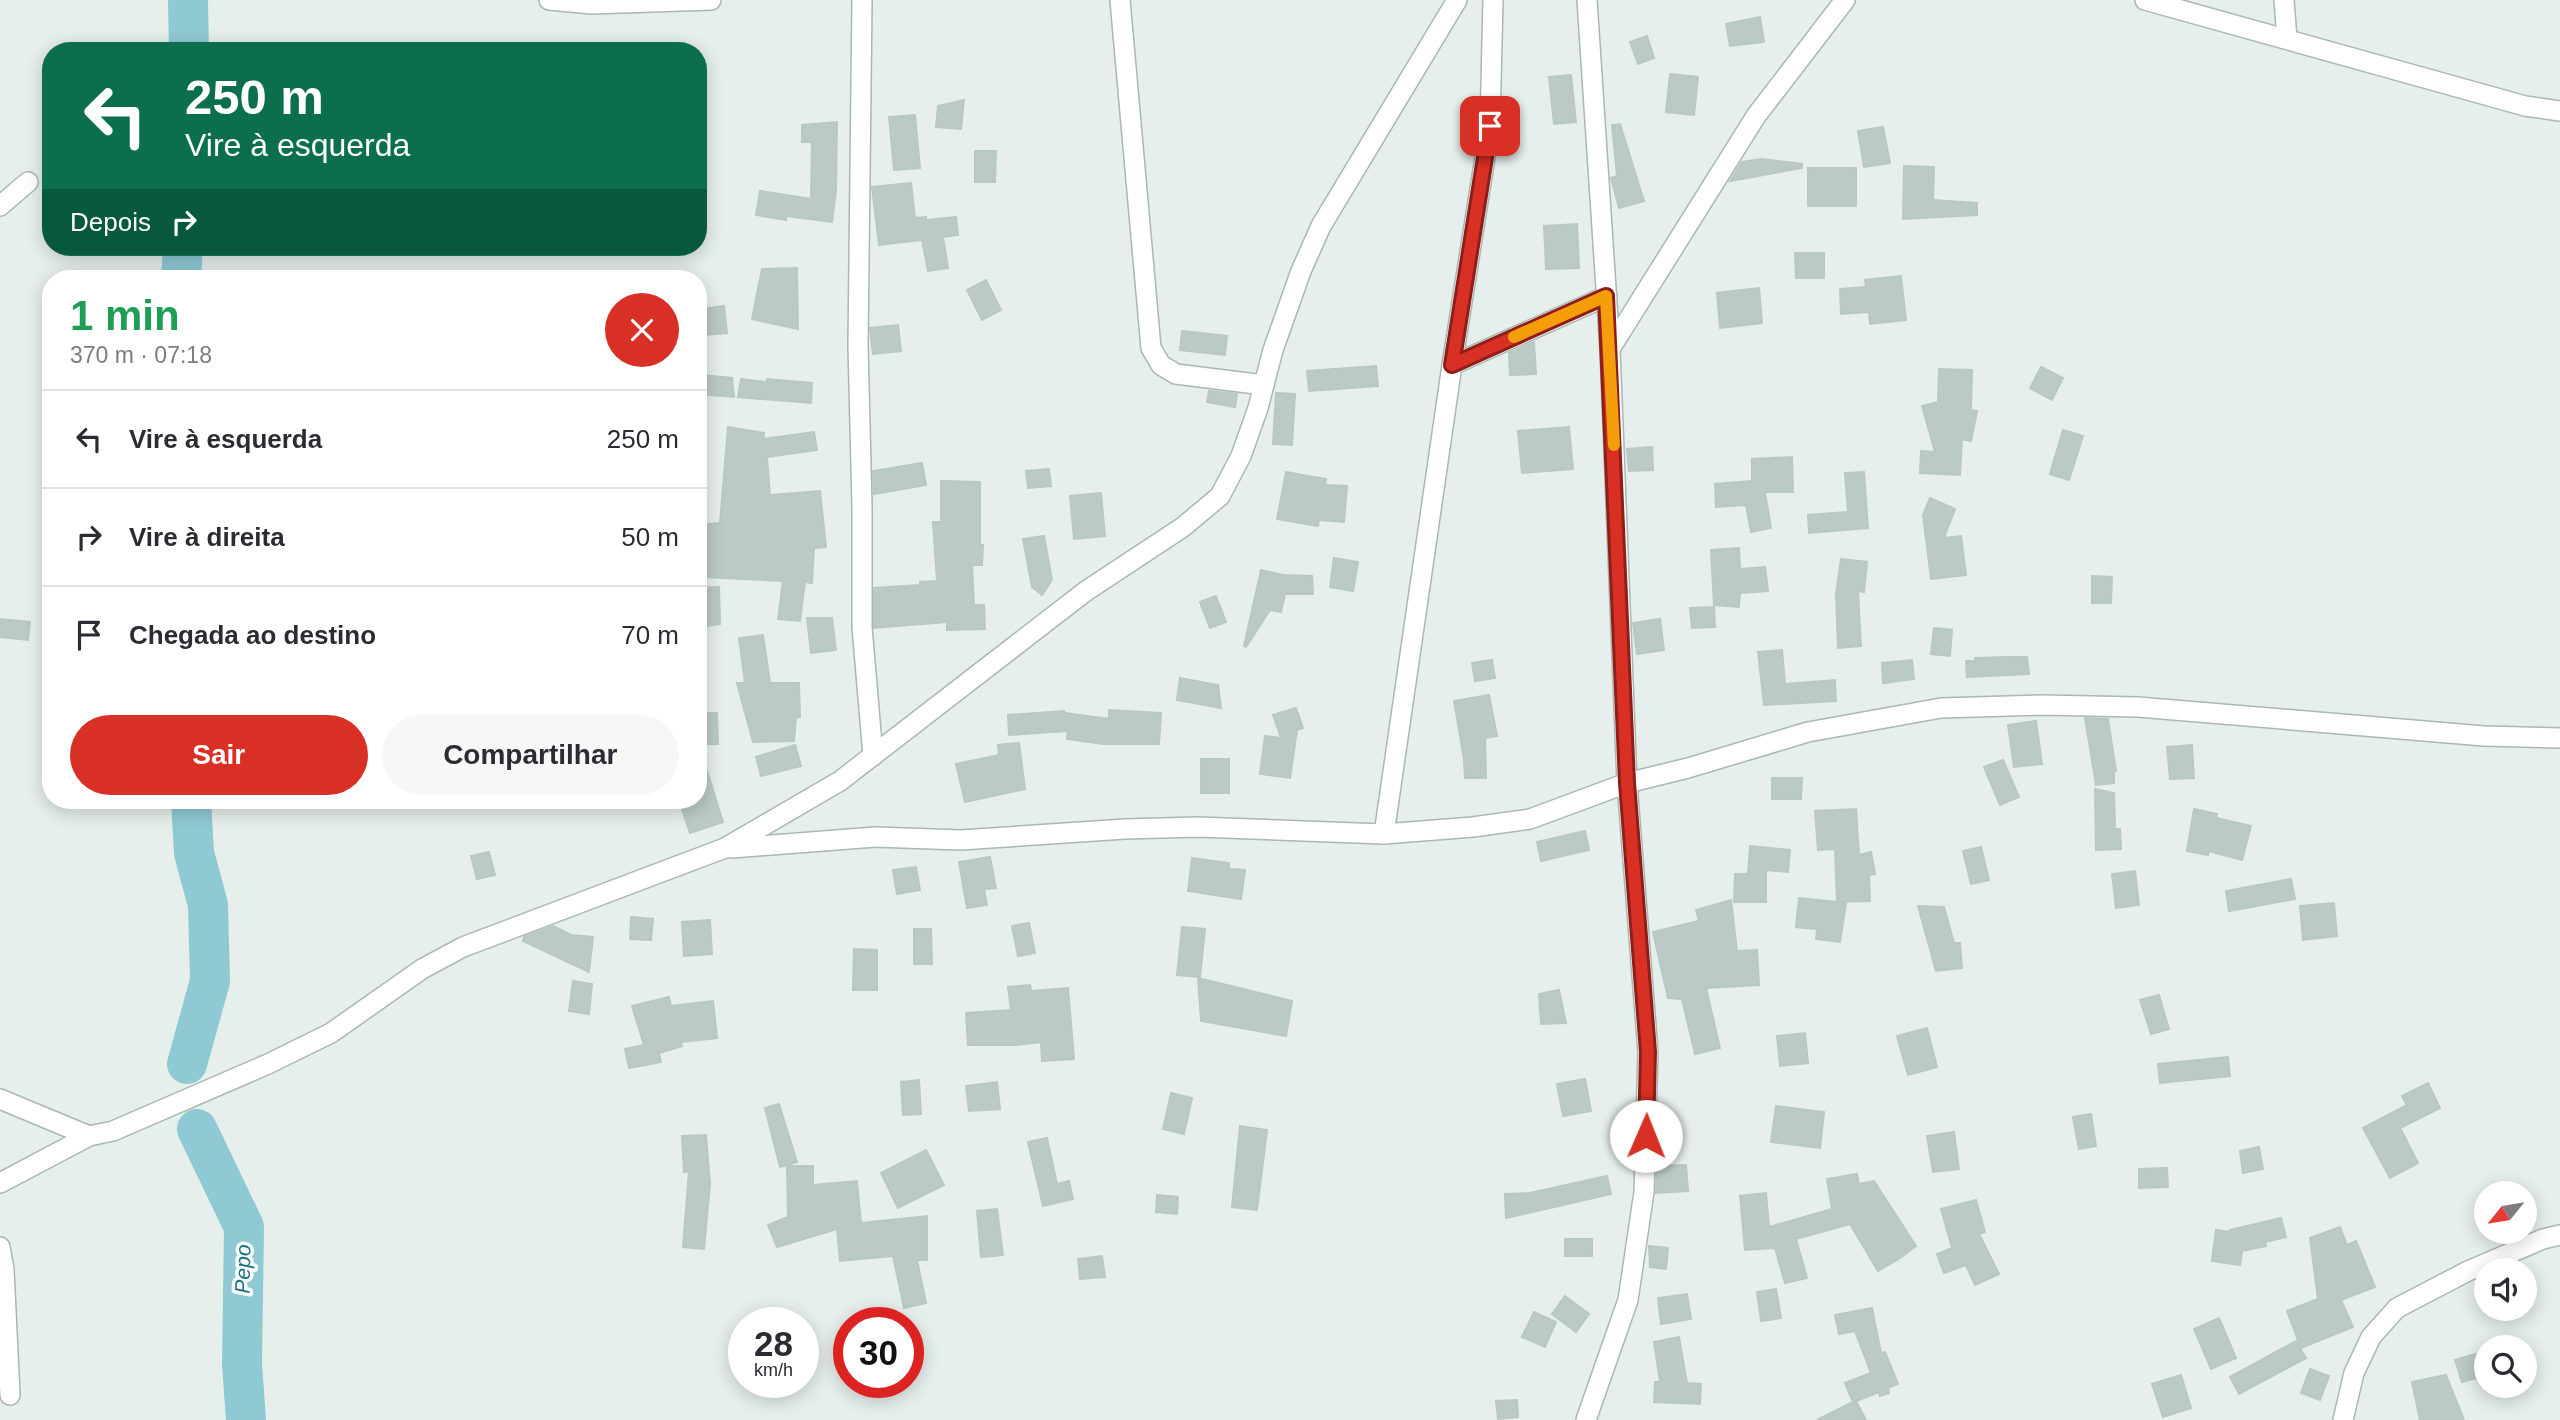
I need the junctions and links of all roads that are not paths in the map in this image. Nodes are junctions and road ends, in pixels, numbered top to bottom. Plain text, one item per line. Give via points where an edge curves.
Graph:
1 (550, 0) edge
2 (711, 0) edge
3 (862, 0) edge
4 (1120, 0) edge
5 (1457, 0) edge
6 (1493, 0) edge
7 (1587, 0) edge
8 (2145, 0) edge
9 (2284, 0) edge
10 (1843, 1) edge
11 (2287, 39) junction
12 (2560, 111) edge
13 (28, 182) dead end
14 (0, 206) edge
15 (1606, 296) junction
16 (1610, 349) junction
17 (1452, 365) junction
18 (1264, 385) junction
19 (2560, 738) edge
20 (873, 756) junction
21 (1627, 783) junction
22 (1384, 834) junction
23 (724, 848) junction
24 (0, 1099) edge
25 (89, 1136) junction
26 (0, 1183) edge
27 (2560, 1236) edge
28 (0, 1247) edge
29 (10, 1395) dead end
30 (1586, 1420) edge
31 (2343, 1420) edge

1 - 2 street via 592,4
3 - 20 street via 858,346 862,627
4 - 18 street via 1151,348 1161,365 1176,374
5 - 18 street via 1321,226 1301,271
6 - 17 street via 1490,126
7 - 15 street
8 - 11 street
9 - 11 street
10 - 16 street via 1756,116
11 - 12 street via 2525,106
13 - 14 street
15 - 16 street
15 - 17 street
16 - 21 street
17 - 22 street
18 - 20 street via 1241,456 1220,496 1183,527 1086,591
19 - 21 street via 2484,736 2138,707 1941,708 1808,732
20 - 23 street via 840,781
21 - 22 street via 1530,819
21 - 30 street via 1648,1052 1644,1192 1628,1300
22 - 23 street via 1198,827 961,840 875,837
23 - 25 street via 463,947 422,969 331,1033 159,1111
24 - 25 street
25 - 26 street
27 - 31 street via 2468,1271 2397,1308 2371,1337 2354,1373
28 - 29 street

